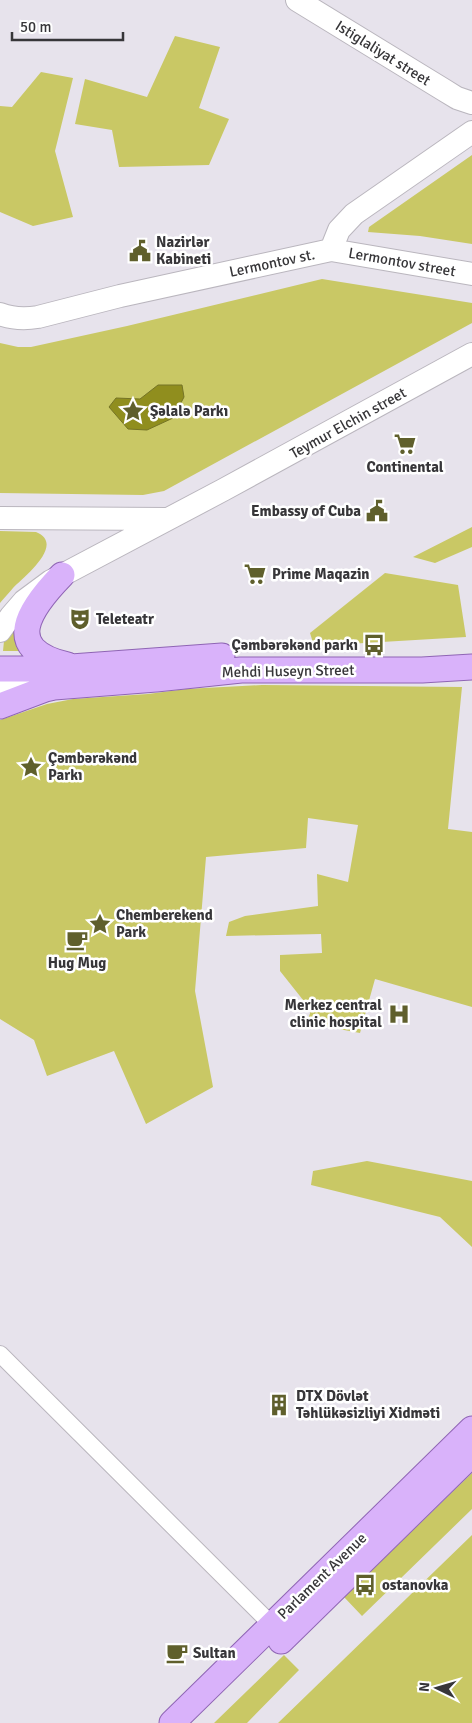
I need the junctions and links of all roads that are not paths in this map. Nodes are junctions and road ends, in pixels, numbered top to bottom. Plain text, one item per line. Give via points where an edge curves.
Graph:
1 (297, 0) edge
2 (472, 103) edge
3 (472, 132) edge
4 (331, 250) junction
5 (472, 274) edge
6 (0, 314) edge
7 (472, 354) edge
8 (0, 518) edge
9 (170, 519) junction
10 (62, 575) junction
11 (0, 631) edge
12 (472, 650) edge
13 (79, 667) junction
14 (472, 667) edge
15 (0, 669) edge
16 (0, 679) edge
17 (45, 689) junction
18 (0, 706) edge
19 (0, 1354) edge
20 (472, 1429) edge
21 (472, 1454) edge
22 (272, 1625) junction
23 (172, 1723) edge
24 (197, 1723) edge

1 - 2 main road, Istiglaliyat street via 444,90
3 - 4 main road, Lermontov st. via 354,214 339,230
4 - 5 main road, Lermontov street
4 - 6 main road, Lermontov st. via 38,317 26,319
7 - 9 main road, Teymur Elchin street
8 - 9 main road
9 - 10 main road
10 - 11 main road via 24,601
10 - 13 main road via 34,606 28,623 28,640 43,657
12 - 13 main road, Mehdi Huseyn Street via 241,654
13 - 15 main road, Mehdi Huseyn Street
14 - 17 main road, Mehdi Huseyn Street via 241,670
16 - 17 main road via 19,690
17 - 18 main road, Mehdi Huseyn Street
19 - 22 street
20 - 22 main road, Parlament Avenue
21 - 24 main road, Parlament Avenue
22 - 23 main road, Parlament Avenue

